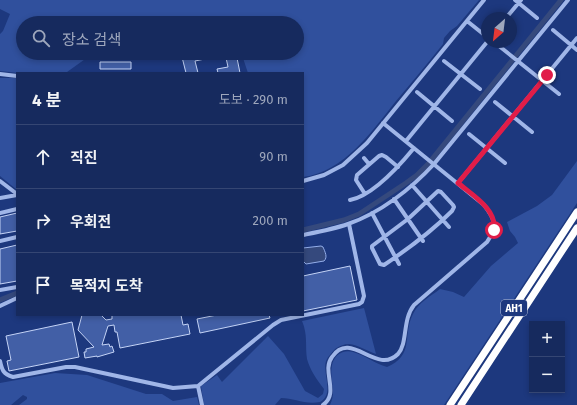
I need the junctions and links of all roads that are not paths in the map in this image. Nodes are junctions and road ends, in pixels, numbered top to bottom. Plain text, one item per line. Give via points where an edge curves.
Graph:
1 (484, 0) edge
2 (514, 0) edge
3 (568, 0) edge
4 (520, 2) edge
5 (511, 12) edge
6 (537, 18) dead end
7 (467, 21) junction
8 (553, 30) dead end
9 (481, 32) edge
10 (577, 38) edge
11 (571, 45) junction
12 (482, 48) edge
13 (502, 48) edge
14 (577, 50) edge
15 (444, 61) dead end
16 (517, 61) junction
17 (0, 74) edge
18 (461, 74) junction
19 (16, 76) edge
20 (543, 81) junction
21 (480, 89) dead end
22 (417, 92) dead end
23 (559, 94) dead end
24 (495, 102) dead end
25 (434, 106) junction
26 (513, 116) junction
27 (452, 121) dead end
28 (384, 123) junction
29 (532, 132) dead end
30 (469, 134) dead end
31 (406, 141) junction
32 (414, 148) junction
33 (487, 148) junction
34 (364, 158) dead end
35 (505, 163) dead end
36 (369, 164) junction
37 (433, 164) junction
38 (398, 168) junction
39 (0, 181) edge
40 (304, 182) edge
41 (458, 183) junction
42 (412, 185) junction
43 (16, 193) edge
44 (16, 194) edge
45 (365, 194) junction
46 (0, 198) edge
47 (394, 199) junction
48 (350, 200) dead end
49 (427, 202) junction
50 (16, 208) edge
51 (577, 212) edge
52 (0, 213) edge
53 (372, 213) junction
54 (408, 219) junction
55 (442, 220) junction
56 (349, 224) junction
57 (449, 227) dead end
58 (577, 228) edge
59 (304, 235) edge
60 (384, 236) junction
61 (16, 237) edge
62 (422, 239) junction
63 (0, 241) edge
64 (395, 258) junction
65 (398, 264) dead end
66 (16, 287) edge
67 (0, 290) edge
68 (16, 298) edge
69 (0, 306) edge
70 (304, 315) edge
71 (280, 316) edge
72 (300, 316) edge
73 (281, 320) junction
74 (0, 360) edge
75 (198, 386) junction
76 (202, 405) edge
77 (323, 405) edge
78 (450, 405) edge
79 (461, 405) edge

1 - 7 street
2 - 4 street
3 - 16 street
4 - 5 street
4 - 6 street
7 - 9 street
7 - 28 street
8 - 11 street
10 - 11 street
11 - 14 street
11 - 20 street
12 - 18 street
13 - 16 street
15 - 18 street
16 - 20 street
16 - 37 street
17 - 19 street
18 - 21 street
18 - 25 street
20 - 23 street
20 - 26 street
22 - 25 street
24 - 26 street
25 - 27 street
25 - 31 street
26 - 29 street
26 - 33 street
28 - 31 street
28 - 40 street via 367,143 343,164 324,175
30 - 33 street
31 - 32 street
32 - 37 street
32 - 38 street
33 - 35 street
33 - 41 street
34 - 36 street
36 - 38 street via 382,155
36 - 45 street via 356,177
37 - 41 street
37 - 42 street
38 - 45 street
39 - 43 street
41 - 77 street via 493,216 494,225 490,238 414,305 408,314 401,349 391,359 378,360 350,348 343,348 332,356 328,368 329,399
42 - 47 street
42 - 49 street
44 - 46 street
45 - 48 street via 359,199
47 - 53 street
47 - 54 street
49 - 54 street
49 - 55 street
49 - 55 street via 440,191 453,205 453,209
50 - 52 street
51 - 78 highway, AH1
53 - 56 street
53 - 60 street
54 - 60 street
54 - 62 street
55 - 57 street
55 - 62 street
56 - 59 street
56 - 70 street via 364,296 362,302
58 - 79 highway, AH1
60 - 64 street
60 - 64 street via 372,248 380,264 384,265
61 - 63 street
62 - 64 street
64 - 65 street
66 - 67 street
68 - 69 street
71 - 73 street
72 - 73 street
73 - 75 street
74 - 75 street via 2,371 13,377 75,367 173,388
75 - 76 street

